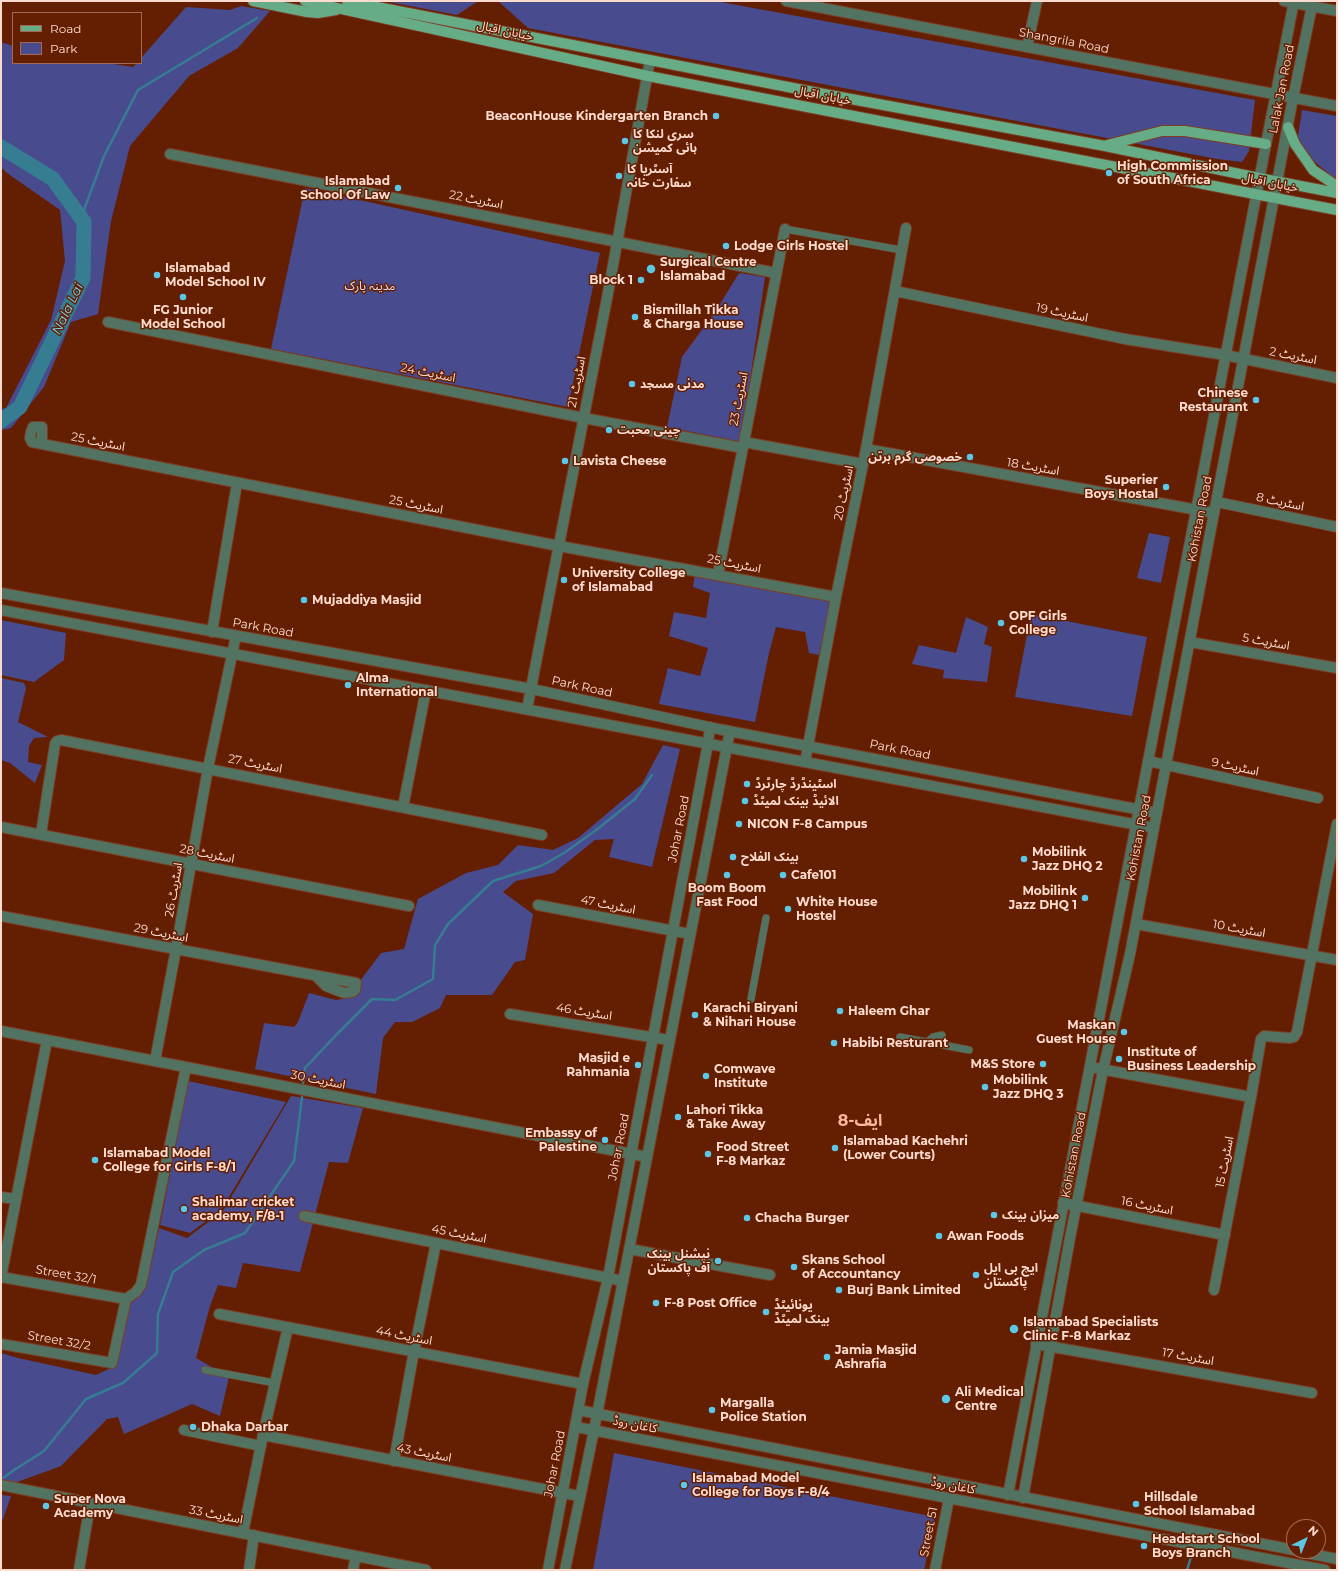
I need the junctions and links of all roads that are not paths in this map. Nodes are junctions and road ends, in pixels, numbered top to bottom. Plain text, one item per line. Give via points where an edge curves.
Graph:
1 (253, 1) edge
2 (305, 1) edge
3 (786, 1) edge
4 (1037, 1) edge
5 (1291, 2) edge
6 (1312, 3) edge
7 (345, 5) edge
8 (1337, 11) edge
9 (1028, 47) junction
10 (650, 60) junction
11 (648, 76) junction
12 (1276, 94) junction
13 (1293, 98) junction
14 (1337, 106) edge
15 (1288, 127) junction
16 (1266, 144) junction
17 (1105, 146) junction
18 (170, 154) dead end
19 (1259, 178) junction
20 (1277, 182) junction
21 (1337, 186) edge
22 (1337, 193) edge
23 (1256, 194) junction
24 (1274, 198) junction
25 (1337, 210) edge
26 (906, 228) dead end
27 (785, 229) joint
28 (617, 241) junction
29 (902, 250) junction
30 (776, 273) junction
31 (895, 291) junction
32 (108, 322) dead end
33 (1225, 355) junction
34 (1244, 359) junction
35 (1337, 378) edge
36 (584, 418) junction
37 (42, 443) dead end
38 (744, 445) junction
39 (866, 449) junction
40 (863, 464) junction
41 (237, 483) junction
42 (1217, 502) junction
43 (1196, 510) junction
44 (1214, 513) junction
45 (1337, 527) edge
46 (559, 546) junction
47 (718, 574) junction
48 (1, 593) edge
49 (836, 597) junction
50 (1, 610) edge
51 (212, 632) junction
52 (236, 636) junction
53 (1190, 642) junction
54 (233, 653) junction
55 (1337, 668) edge
56 (532, 689) junction
57 (426, 690) junction
58 (527, 709) junction
59 (710, 728) junction
60 (730, 731) junction
61 (708, 743) junction
62 (808, 746) junction
63 (726, 747) junction
64 (1148, 761) junction
65 (805, 762) junction
66 (1166, 765) junction
67 (208, 768) junction
68 (1318, 798) dead end
69 (403, 807) junction
70 (1138, 810) junction
71 (1157, 813) junction
72 (1337, 824) edge
73 (1136, 825) junction
74 (1, 827) edge
75 (1154, 828) junction
76 (41, 834) junction
77 (542, 835) dead end
78 (1334, 857) edge
79 (192, 864) junction
80 (538, 905) dead end
81 (409, 906) dead end
82 (1, 916) edge
83 (766, 918) dead end
84 (1117, 920) junction
85 (1136, 924) junction
86 (673, 931) junction
87 (690, 934) junction
88 (176, 949) junction
89 (1112, 950) junction
90 (1130, 954) junction
91 (1312, 955) junction
92 (1337, 960) edge
93 (316, 976) dead end
94 (751, 999) dead end
95 (510, 1014) dead end
96 (1, 1031) edge
97 (942, 1035) dead end
98 (653, 1037) junction
99 (900, 1037) dead end
100 (47, 1040) junction
101 (669, 1040) junction
102 (927, 1042) junction
103 (969, 1050) dead end
104 (155, 1061) junction
105 (186, 1067) junction
106 (1090, 1068) junction
107 (1103, 1070) junction
108 (1251, 1097) junction
109 (631, 1154) junction
110 (647, 1157) junction
111 (1, 1197) edge
112 (16, 1200) junction
113 (1063, 1203) junction
114 (1077, 1206) junction
115 (304, 1216) dead end
116 (1225, 1235) junction
117 (436, 1243) junction
118 (629, 1249) junction
119 (770, 1275) dead end
120 (1, 1277) edge
121 (608, 1278) junction
122 (623, 1281) junction
123 (1214, 1290) dead end
124 (126, 1299) junction
125 (219, 1314) dead end
126 (288, 1327) junction
127 (1, 1344) edge
128 (1036, 1344) junction
129 (1050, 1346) junction
130 (414, 1351) junction
131 (205, 1370) dead end
132 (275, 1383) junction
133 (583, 1384) junction
134 (1312, 1393) dead end
135 (578, 1410) junction
136 (597, 1414) junction
137 (576, 1427) junction
138 (660, 1427) junction
139 (184, 1430) dead end
140 (594, 1430) junction
141 (263, 1435) junction
142 (657, 1442) junction
143 (261, 1446) junction
144 (394, 1461) junction
145 (847, 1463) junction
146 (844, 1478) junction
147 (1, 1485) edge
148 (562, 1494) junction
149 (1008, 1494) junction
150 (579, 1496) junction
151 (949, 1498) junction
152 (1023, 1498) junction
153 (90, 1504) junction
154 (248, 1534) junction
155 (1286, 1548) edge
156 (356, 1556) junction
157 (1333, 1558) edge
158 (79, 1570) edge
159 (249, 1570) edge
160 (353, 1570) edge
161 (426, 1570) edge
162 (548, 1570) edge
163 (565, 1570) edge
164 (935, 1570) edge
165 (1326, 1570) edge

1 - 7 main road via 318,13
2 - 7 main road, خیابان اقبال
3 - 9 street, Shangrila Road
4 - 9 street
5 - 6 street
5 - 12 street, Lalak Jan Road
6 - 8 street
6 - 13 street, Lalak Jan Road
7 - 10 main road, خیابان اقبال
7 - 11 main road, خیابان اقبال
9 - 12 street, Shangrila Road
10 - 11 street, اسٹریٹ 21
10 - 17 main road, خیابان اقبال
11 - 23 main road, خیابان اقبال
11 - 28 street, اسٹریٹ 21
12 - 13 street, Shangrila Road
12 - 16 street, Lalak Jan Road
13 - 14 street, Shangrila Road
13 - 15 street, Lalak Jan Road
15 - 20 street, Lalak Jan Road
15 - 21 main road via 1295,144 1313,170
16 - 17 main road via 1185,131 1162,131
16 - 19 street, Lalak Jan Road
17 - 19 main road, خیابان اقبال
18 - 28 street, اسٹریٹ 22
19 - 20 main road, خیابان اقبال
19 - 23 street, Kohistan Road
20 - 22 main road, خیابان اقبال
20 - 24 street, Kohistan Road
23 - 24 main road, خیابان اقبال
23 - 33 street, Kohistan Road
24 - 25 main road, خیابان اقبال
24 - 34 street, Kohistan Road
26 - 29 street, اسٹریٹ 20
27 - 29 street
27 - 30 street, اسٹریٹ 23
28 - 30 street, اسٹریٹ 22
28 - 36 street, اسٹریٹ 21
29 - 31 street, اسٹریٹ 20
30 - 38 street, اسٹریٹ 23
31 - 33 street, اسٹریٹ 19 via 1126,339
31 - 39 street, اسٹریٹ 20
32 - 36 street, اسٹریٹ 24
33 - 34 street, اسٹریٹ 19
33 - 43 street, Kohistan Road
34 - 35 street, اسٹریٹ 2
34 - 42 street, Kohistan Road
36 - 38 street, اسٹریٹ 24
36 - 46 street, اسٹریٹ 21
37 - 41 street, اسٹریٹ 25 via 42,427 34,427 30,438 32,442
38 - 40 street, اسٹریٹ 24
38 - 47 street, اسٹریٹ 23
39 - 40 street, اسٹریٹ 20
39 - 43 street, اسٹریٹ 18
40 - 49 street, اسٹریٹ 20
41 - 46 street, اسٹریٹ 25
41 - 51 street
42 - 44 street, Kohistan Road
42 - 45 street, اسٹریٹ 8
43 - 44 street, اسٹریٹ 18
43 - 64 street, Kohistan Road
44 - 53 street, Kohistan Road
46 - 47 street, اسٹریٹ 25
46 - 56 street, اسٹریٹ 21
47 - 49 street, اسٹریٹ 25
48 - 51 street, Park Road
49 - 62 street, اسٹریٹ 20
50 - 54 street
51 - 52 street, Park Road
52 - 54 street, اسٹریٹ 26
52 - 56 street, Park Road
53 - 55 street, اسٹریٹ 5
53 - 66 street, Kohistan Road
54 - 57 street
54 - 67 street, اسٹریٹ 26
56 - 58 street, اسٹریٹ 21
56 - 59 street, Park Road
57 - 58 street
57 - 69 street
58 - 61 street
59 - 60 street, Park Road
59 - 61 street, Johar Road
60 - 62 street, Park Road
60 - 63 street
61 - 63 street
61 - 86 street, Johar Road
62 - 65 street, اسٹریٹ 20
62 - 70 street, Park Road
63 - 65 street
63 - 87 street
64 - 66 street, اسٹریٹ 9
64 - 70 street, Kohistan Road
65 - 73 street
66 - 68 street, اسٹریٹ 9
66 - 71 street, Kohistan Road
67 - 69 street, اسٹریٹ 27
67 - 76 street, اسٹریٹ 27 via 108,748 57,741
67 - 79 street, اسٹریٹ 26
69 - 77 street, اسٹریٹ 27
70 - 71 street, Park Road
70 - 73 street, Kohistan Road
71 - 75 street, Kohistan Road
72 - 78 street
73 - 75 street
73 - 84 street, Kohistan Road
74 - 76 street, اسٹریٹ 28
75 - 85 street, Kohistan Road
76 - 79 street, اسٹریٹ 28
78 - 91 street
79 - 81 street, اسٹریٹ 28
79 - 88 street, اسٹریٹ 26
80 - 86 street, اسٹریٹ 47
82 - 88 street, اسٹریٹ 29
83 - 94 street
84 - 85 street, اسٹریٹ 10
84 - 89 street, Kohistan Road
85 - 90 street, Kohistan Road
85 - 91 street, اسٹریٹ 10
86 - 87 street, اسٹریٹ 47
86 - 98 street, Johar Road
87 - 101 street
88 - 93 street, اسٹریٹ 29
88 - 104 street, اسٹریٹ 26
89 - 90 street
89 - 106 street, Kohistan Road
90 - 107 street, Kohistan Road
91 - 92 street, اسٹریٹ 10
91 - 108 street, اسٹریٹ 15 via 1297,1032 1290,1038 1264,1036 1261,1039
95 - 98 street, اسٹریٹ 46
96 - 100 street, اسٹریٹ 30
97 - 102 street
98 - 101 street, اسٹریٹ 46
98 - 109 street, Johar Road
99 - 102 street
100 - 104 street, اسٹریٹ 30
100 - 112 street
101 - 110 street
102 - 103 street
104 - 105 street, اسٹریٹ 30
105 - 109 street, اسٹریٹ 30
105 - 124 street via 141,1285
106 - 107 street
106 - 113 street, Kohistan Road
107 - 108 street
107 - 114 street, Kohistan Road
108 - 116 street, اسٹریٹ 15
109 - 110 street, اسٹریٹ 30
109 - 121 street, Johar Road
110 - 118 street
111 - 112 street
112 - 120 street
113 - 114 street, اسٹریٹ 16
113 - 128 street, Kohistan Road
114 - 116 street, اسٹریٹ 16
114 - 129 street, Kohistan Road
115 - 117 street, اسٹریٹ 45
116 - 123 street, اسٹریٹ 15
117 - 121 street, اسٹریٹ 45
117 - 130 street
118 - 119 street
118 - 122 street
120 - 124 street, Street 32/1
121 - 122 street, اسٹریٹ 45
121 - 133 street, Johar Road
122 - 136 street
124 - 127 street, Street 32/2 via 112,1363
125 - 126 street, اسٹریٹ 44
126 - 130 street, اسٹریٹ 44
126 - 132 street
128 - 129 street, اسٹریٹ 17
128 - 149 street, Kohistan Road
129 - 134 street, اسٹریٹ 17
129 - 152 street, Kohistan Road
130 - 133 street, اسٹریٹ 44
130 - 144 street
131 - 132 street
132 - 141 street
133 - 135 street, Johar Road
135 - 136 street, کاغان روڈ
135 - 137 street, Johar Road
136 - 138 street, کاغان روڈ
136 - 140 street
137 - 140 street, کاغان روڈ
137 - 148 street, Johar Road
138 - 142 street
138 - 145 street, کاغان روڈ
139 - 143 street
140 - 142 street, کاغان روڈ
140 - 150 street
141 - 143 street
141 - 144 street, اسٹریٹ 43
142 - 146 street, کاغان روڈ
143 - 154 street
144 - 148 street, اسٹریٹ 43
145 - 146 street
145 - 149 street, کاغان روڈ
146 - 151 street, کاغان روڈ
147 - 153 street, اسٹریٹ 33
148 - 150 street, اسٹریٹ 43
148 - 162 street, Johar Road
149 - 152 street, کاغان روڈ
150 - 163 street
151 - 164 street, Street 51
151 - 165 street, کاغان روڈ
152 - 155 street, کاغان روڈ
153 - 154 street, اسٹریٹ 33
153 - 158 street
154 - 156 street, اسٹریٹ 33
154 - 159 street
156 - 160 street
156 - 161 street, اسٹریٹ 33
157 - 165 street

